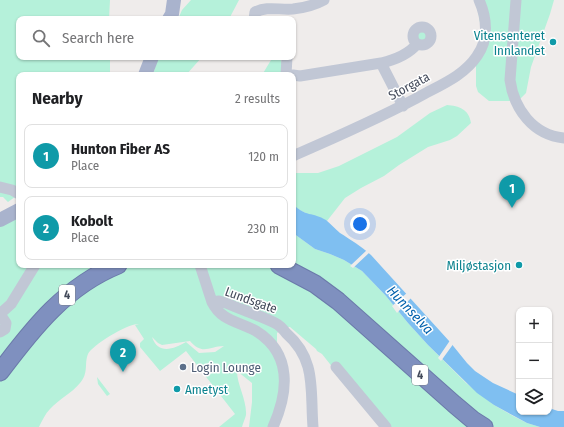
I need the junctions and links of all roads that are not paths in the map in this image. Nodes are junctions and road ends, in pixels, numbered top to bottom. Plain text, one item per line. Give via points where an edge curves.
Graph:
1 (174, 0) edge
2 (324, 0) edge
3 (479, 0) edge
4 (516, 0) edge
5 (171, 16) edge
6 (254, 16) edge
7 (417, 44) dead end
8 (151, 60) edge
9 (287, 60) edge
10 (381, 63) junction
11 (146, 72) edge
12 (286, 72) edge
13 (296, 75) edge
14 (403, 106) junction
15 (564, 138) edge
16 (296, 155) edge
17 (0, 187) edge
18 (16, 192) edge
19 (16, 212) edge
20 (0, 220) edge
21 (33, 268) edge
22 (112, 268) edge
23 (201, 268) edge
24 (285, 268) edge
25 (212, 302) junction
26 (0, 314) edge
27 (0, 332) edge
28 (336, 367) dead end
29 (0, 372) edge
30 (273, 427) edge
31 (313, 427) edge
32 (386, 427) edge
33 (484, 427) edge

1 - 5 main road
2 - 6 street via 294,9 261,9 255,12
3 - 14 street, Storgata via 486,28 484,43 477,56 453,79
4 - 15 street via 510,80 514,101 524,117 535,126 556,137
7 - 10 street via 406,54
8 - 11 main road
9 - 12 street
10 - 13 street
10 - 14 street
14 - 16 street, Storgata
17 - 18 street
19 - 20 main road
21 - 26 street via 11,304
22 - 29 highway, 4 via 86,281 56,304 33,328
23 - 25 street, Lundsgate
24 - 33 highway, 4 via 328,293 454,404
25 - 30 street via 221,315 256,331 269,342 279,356 284,370 284,390
25 - 31 street, Lundsgate via 226,303 266,319 294,339 308,362
26 - 27 street via 6,323 5,329
28 - 32 street

